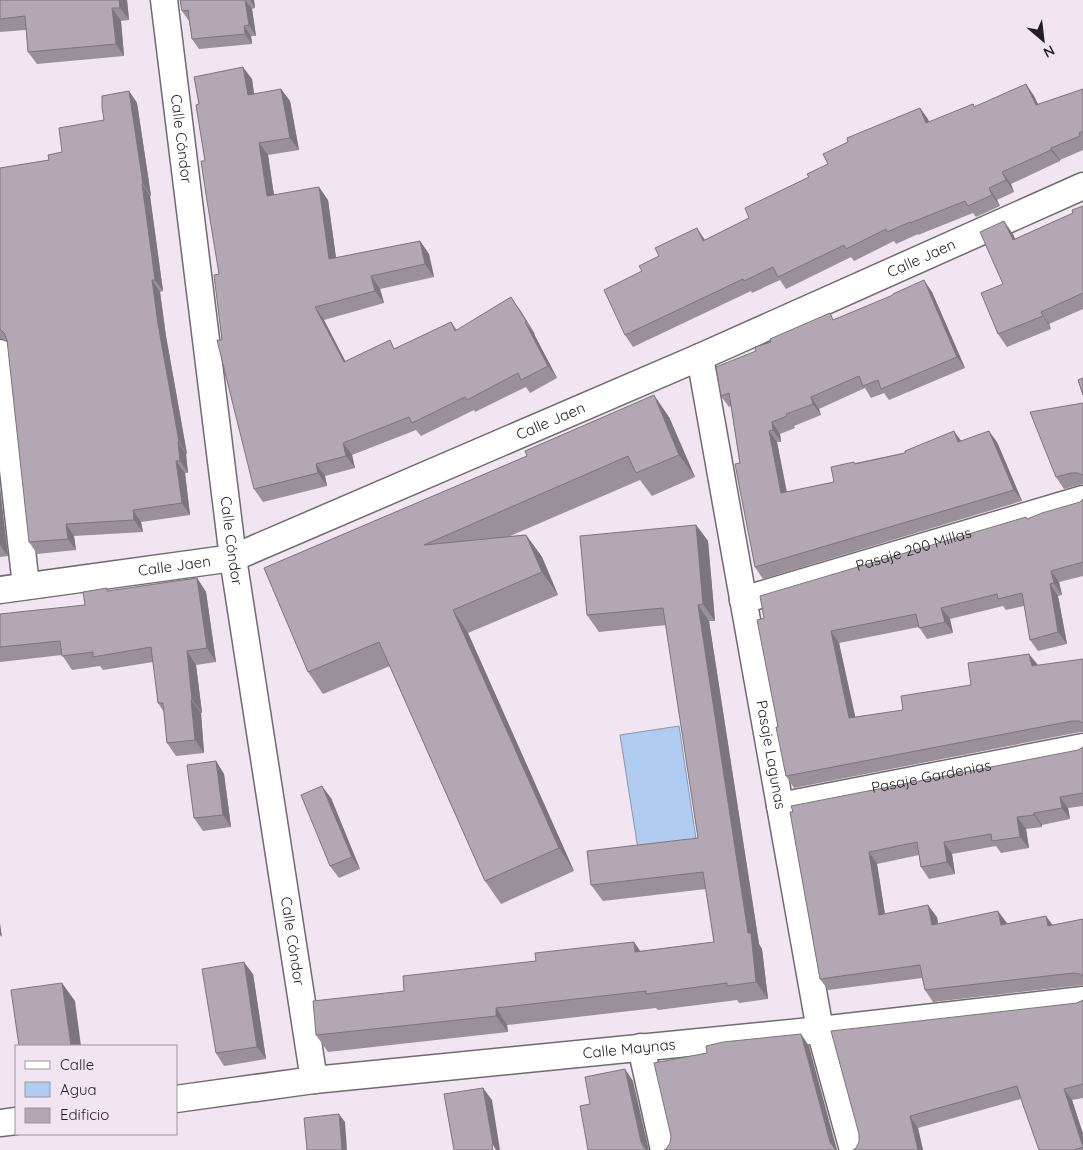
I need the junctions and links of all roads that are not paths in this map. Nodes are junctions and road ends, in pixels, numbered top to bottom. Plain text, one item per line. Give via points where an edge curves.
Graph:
1 (164, 0) edge
2 (1083, 186) edge
3 (0, 353) edge
4 (700, 357) junction
5 (1083, 499) edge
6 (233, 558) junction
7 (26, 586) junction
8 (0, 590) edge
9 (743, 600) junction
10 (1083, 747) edge
11 (780, 806) junction
12 (1083, 1000) edge
13 (820, 1030) junction
14 (641, 1047) junction
15 (314, 1080) junction
16 (178, 1099) edge
17 (15, 1121) edge
18 (0, 1124) edge
19 (664, 1150) edge
20 (853, 1150) edge

1 - 6 street, Calle Cóndor
2 - 4 street, Calle Jaen
3 - 7 street
4 - 6 street, Calle Jaen
4 - 9 street, Pasaje Lagunas
5 - 9 street, Pasaje 200 Millas
6 - 7 street, Calle Jaen
6 - 15 street, Calle Cóndor
7 - 8 street, Calle Jaen
9 - 11 street, Pasaje Lagunas
10 - 11 street, Pasaje Gardenias
11 - 13 street, Pasaje Lagunas
12 - 13 street, Calle Maynas
13 - 14 street, Calle Maynas
13 - 20 street, Pasaje Lagunas
14 - 15 street, Calle Maynas
14 - 19 street
15 - 16 street, Calle Maynas
17 - 18 street

